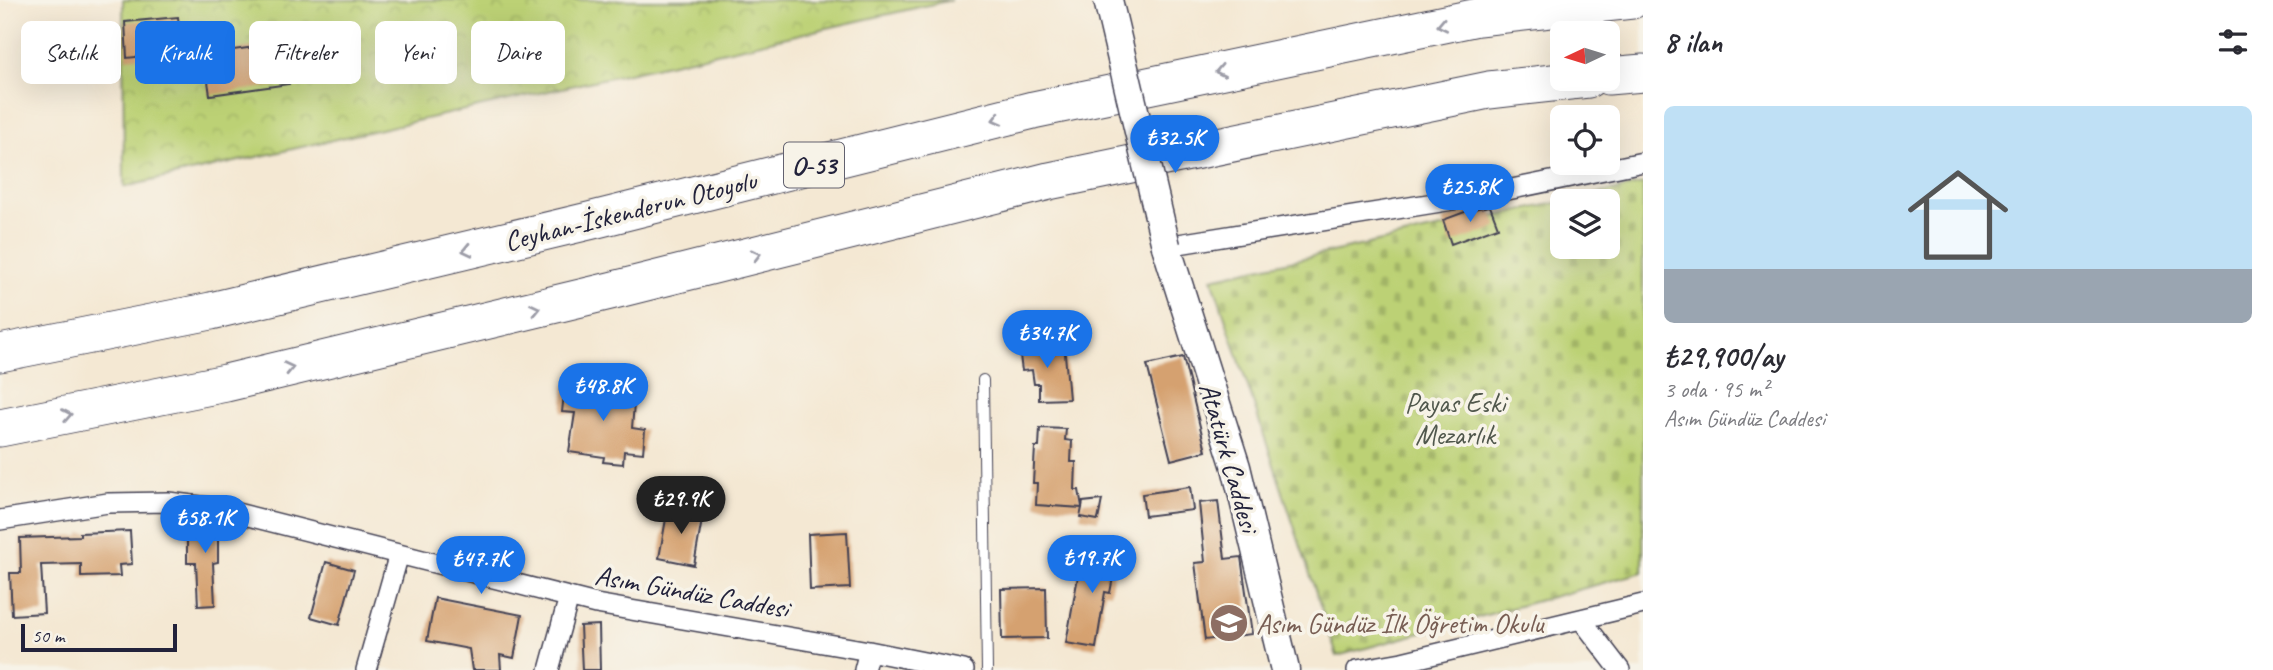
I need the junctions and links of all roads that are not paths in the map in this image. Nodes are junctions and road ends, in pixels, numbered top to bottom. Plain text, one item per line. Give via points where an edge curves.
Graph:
1 (1108, 0) edge
2 (1632, 0) edge
3 (1643, 72) edge
4 (1620, 75) edge
5 (1550, 83) edge
6 (1643, 162) edge
7 (1166, 246) junction
8 (0, 353) edge
9 (983, 380) dead end
10 (0, 428) edge
11 (0, 520) edge
12 (399, 554) junction
13 (569, 597) junction
14 (1643, 604) edge
15 (1581, 619) junction
16 (866, 660) edge
17 (366, 670) edge
18 (550, 670) edge
19 (964, 670) edge
20 (987, 670) edge
21 (1286, 670) edge
22 (1357, 670) edge
23 (1620, 670) edge

1 - 7 street, Atatürk Caddesi, bridge
2 -> 8 highway, Ceyhan-İskenderun Otoyolu / O-53 via 1478,17 1032,110 211,311
3 - 4 highway
10 -> 5 highway via 226,383 1049,181 1489,90
6 - 7 street via 1478,196
7 - 21 street, Atatürk Caddesi via 1236,467
9 - 20 lane
11 - 12 street, Asım Gündüz Caddesi via 108,503 168,502 217,508
12 - 13 street, Asım Gündüz Caddesi
12 - 17 street
13 - 16 street, Asım Gündüz Caddesi
13 - 18 street
14 - 15 street
15 - 22 street
15 - 23 street
16 - 19 street, Asım Gündüz Caddesi

